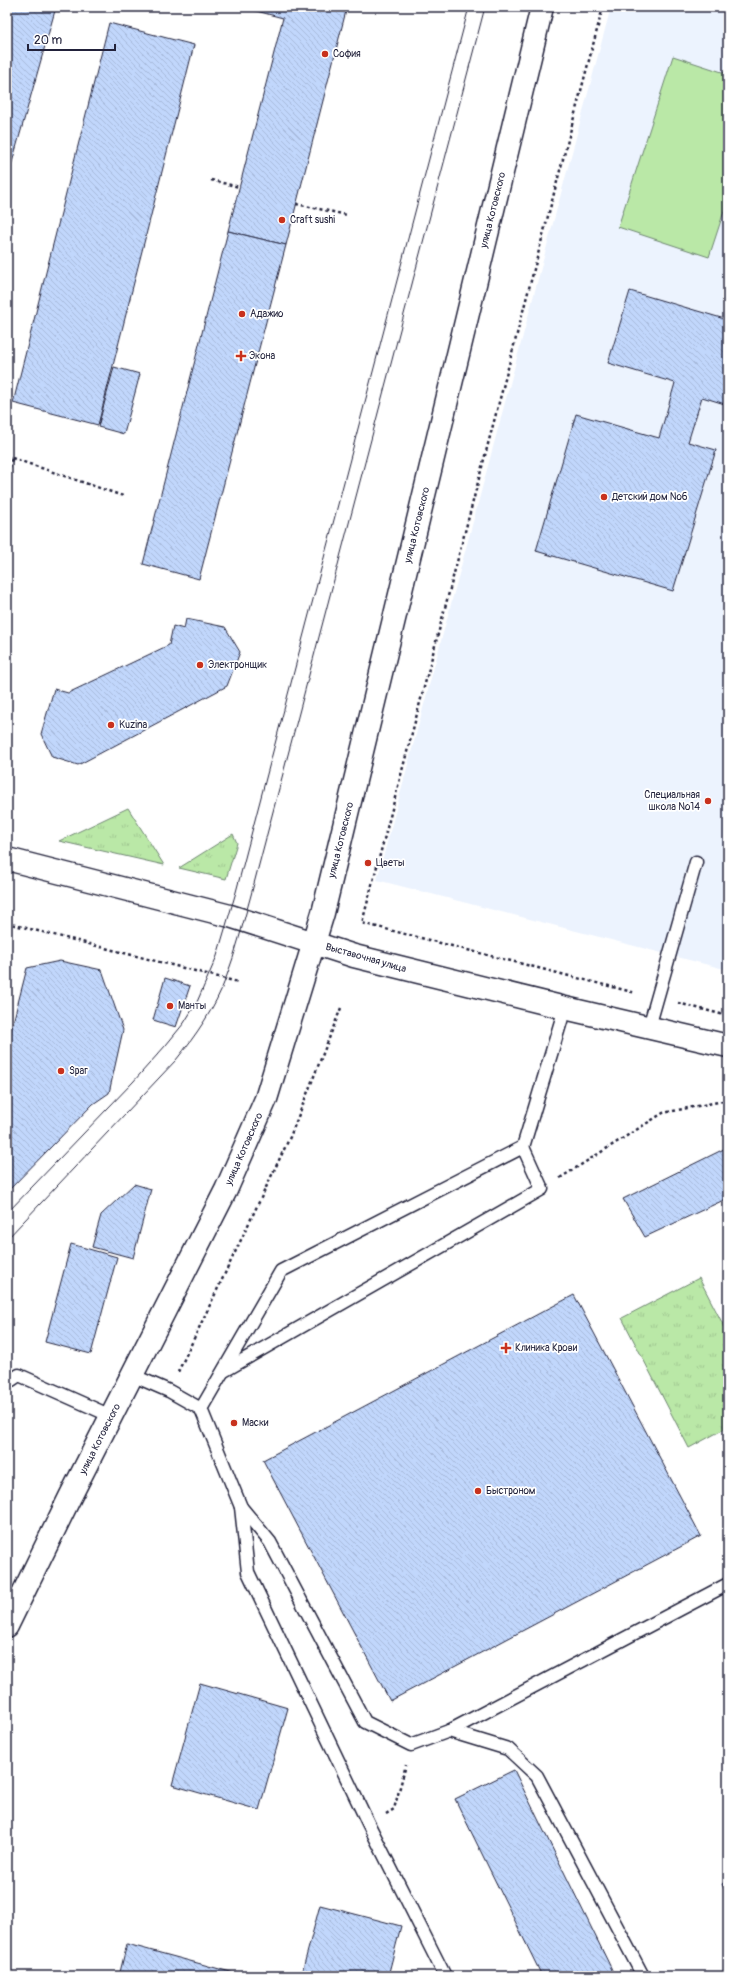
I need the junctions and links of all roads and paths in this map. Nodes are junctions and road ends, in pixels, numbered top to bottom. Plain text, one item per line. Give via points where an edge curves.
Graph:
1 (542, 7) edge
2 (603, 7) edge
3 (211, 180) dead end
4 (239, 187) dead end
5 (296, 204) dead end
6 (348, 215) dead end
7 (7, 457) edge
8 (12, 458) junction
9 (7, 477) edge
10 (123, 496) dead end
11 (7, 859) edge
12 (696, 862) dead end
13 (7, 923) edge
14 (313, 942) junction
15 (238, 982) dead end
16 (657, 998) junction
17 (341, 1008) dead end
18 (565, 1008) junction
19 (728, 1016) edge
20 (649, 1027) junction
21 (728, 1046) edge
22 (728, 1100) edge
23 (523, 1147) junction
24 (542, 1189) junction
25 (224, 1372) junction
26 (132, 1375) junction
27 (7, 1383) edge
28 (169, 1391) junction
29 (201, 1409) junction
30 (111, 1416) junction
31 (241, 1507) junction
32 (728, 1584) edge
33 (7, 1626) edge
34 (449, 1731) junction
35 (411, 1744) junction
36 (394, 1809) dead end
37 (445, 1976) edge
38 (643, 1976) edge

1 - 14 main road, улица Котовского via 323,913
2 - 16 path via 362,923
3 - 4 path
5 - 6 path
7 - 8 path
8 - 9 path
8 - 10 path
11 - 14 main road, Выставочная улица via 237,918
12 - 16 lane
13 - 15 path
14 - 18 main road, Выставочная улица via 354,956
14 - 26 main road, улица Котовского via 266,1099 226,1190
16 - 19 path
16 - 20 lane
17 - 28 path via 290,1137
18 - 20 main road, Выставочная улица
18 - 23 lane
20 - 21 main road, Выставочная улица
22 - 24 path via 663,1113
23 - 24 lane
23 - 25 lane via 282,1271
24 - 25 lane
25 - 29 lane
26 - 28 lane
26 - 30 main road, улица Котовского
27 - 30 lane via 19,1375
28 - 29 lane
29 - 31 lane
30 - 33 main road, улица Котовского
31 - 35 lane via 270,1542 365,1722
31 - 37 lane via 248,1572 368,1823
32 - 34 lane
34 - 35 lane
34 - 38 lane via 508,1749 537,1776
35 - 36 path

